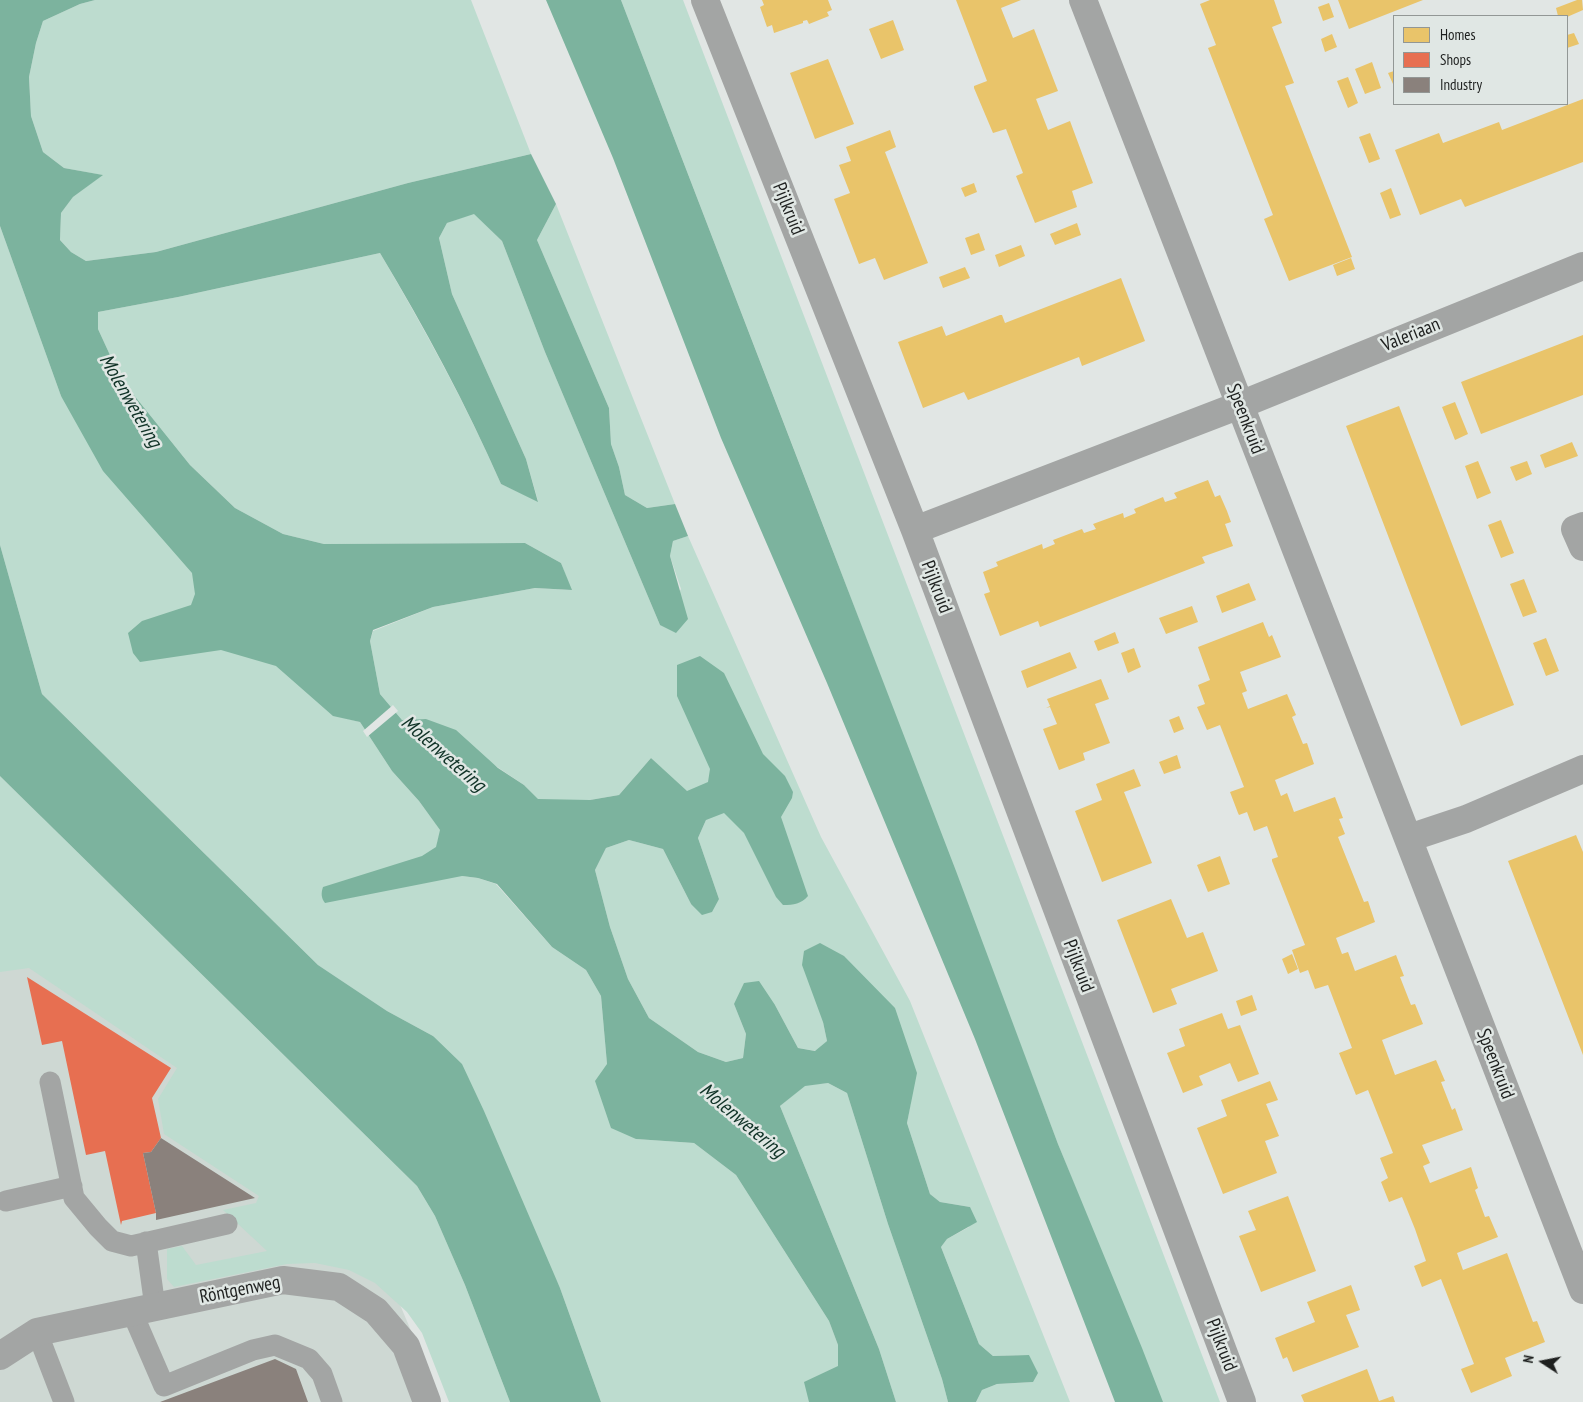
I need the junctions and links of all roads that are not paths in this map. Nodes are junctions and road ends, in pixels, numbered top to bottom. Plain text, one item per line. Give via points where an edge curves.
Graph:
1 (705, 0) edge
2 (1083, 0) edge
3 (1583, 266) edge
4 (1240, 405) junction
5 (1583, 526) edge
6 (915, 530) junction
7 (1583, 547) edge
8 (1583, 769) edge
9 (1409, 838) junction
10 (50, 1082) dead end
11 (72, 1186) junction
12 (5, 1210) edge
13 (227, 1224) dead end
14 (146, 1242) junction
15 (1583, 1290) edge
16 (144, 1310) junction
17 (37, 1332) junction
18 (0, 1356) edge
19 (64, 1402) edge
20 (332, 1402) edge
21 (427, 1402) edge
22 (1242, 1402) edge

1 - 6 street, Pijlkruid
2 - 4 street, Speenkruid
3 - 4 street, Valeriaan
4 - 6 street
4 - 9 street, Speenkruid
5 - 7 street via 1575,529
6 - 22 street, Pijlkruid
8 - 9 street via 1466,819
9 - 15 street, Speenkruid
10 - 11 lane
11 - 12 lane
11 - 14 lane via 74,1198 112,1240 131,1246
13 - 14 lane
14 - 16 lane
16 - 17 street, Röntgenweg
16 - 20 lane via 164,1386 253,1350 276,1345 309,1359 322,1374
16 - 21 street, Röntgenweg via 283,1280 339,1287 376,1311 406,1346
17 - 18 street, Röntgenweg
17 - 19 lane

